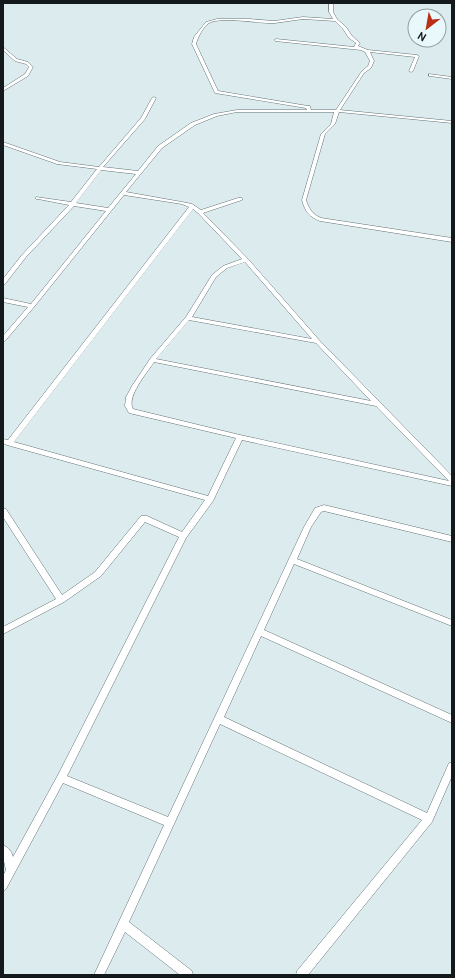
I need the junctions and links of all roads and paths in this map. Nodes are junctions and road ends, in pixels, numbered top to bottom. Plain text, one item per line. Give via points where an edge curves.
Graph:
1 (331, 3) edge
2 (336, 20) junction
3 (276, 40) dead end
4 (3, 48) edge
5 (366, 50) junction
6 (412, 71) dead end
7 (430, 75) dead end
8 (452, 78) edge
9 (3, 90) edge
10 (154, 98) dead end
11 (309, 111) junction
12 (337, 111) junction
13 (452, 122) edge
14 (3, 143) edge
15 (100, 168) junction
16 (140, 173) junction
17 (123, 193) junction
18 (38, 198) dead end
19 (240, 198) dead end
20 (72, 204) junction
21 (192, 206) junction
22 (109, 210) junction
23 (200, 212) junction
24 (452, 240) edge
25 (246, 260) junction
26 (3, 283) edge
27 (3, 300) edge
28 (32, 306) junction
29 (188, 318) junction
30 (3, 340) edge
31 (318, 342) junction
32 (152, 360) junction
33 (378, 404) junction
34 (240, 437) junction
35 (6, 442) edge
36 (452, 480) edge
37 (452, 484) edge
38 (210, 499) junction
39 (3, 511) edge
40 (183, 536) junction
41 (452, 539) edge
42 (292, 560) junction
43 (61, 600) junction
44 (452, 623) edge
45 (3, 630) edge
46 (260, 631) junction
47 (218, 719) junction
48 (452, 719) edge
49 (452, 766) edge
50 (61, 778) junction
51 (429, 819) junction
52 (170, 823) junction
53 (3, 850) edge
54 (11, 870) junction
55 (3, 886) edge
56 (123, 924) junction
57 (99, 975) edge
58 (188, 975) edge
59 (301, 975) edge

1 - 2 street via 331,12
2 - 5 street via 358,43 356,47
2 - 11 street via 215,20 207,23 196,37 194,44 216,92 308,107
3 - 5 street
4 - 9 street via 16,60 31,67 27,75
5 - 6 street via 417,56
5 - 12 street via 372,61 370,67 363,72
7 - 8 street
10 - 15 street via 130,134
11 - 12 street
11 - 16 street via 237,111 216,115 193,124 160,147
12 - 13 street
12 - 24 street via 333,124 323,134 304,200 311,215 320,219
14 - 15 street via 59,163
15 - 16 street
15 - 20 street
16 - 17 street
17 - 21 street
17 - 22 street
18 - 20 street
19 - 23 street
20 - 22 street
20 - 26 street
21 - 23 street
21 - 35 street
22 - 28 street
23 - 25 street
25 - 29 street via 219,271
25 - 31 street
27 - 28 street
28 - 30 street
29 - 31 street
29 - 32 street
31 - 33 street
32 - 33 street
32 - 34 street via 129,397 128,406 131,411
33 - 36 street
34 - 37 street
34 - 38 street
35 - 38 street
38 - 40 street
39 - 43 street
40 - 43 street via 144,518 98,574
40 - 50 street
41 - 42 street via 324,508 318,510 314,516
42 - 44 street
42 - 46 street
43 - 45 street
46 - 47 street
46 - 48 street
47 - 51 street
47 - 52 street
49 - 51 street
50 - 52 street
50 - 54 street
51 - 59 street
52 - 56 street
53 - 54 street via 8,856
54 - 55 street
56 - 57 street
56 - 58 street

